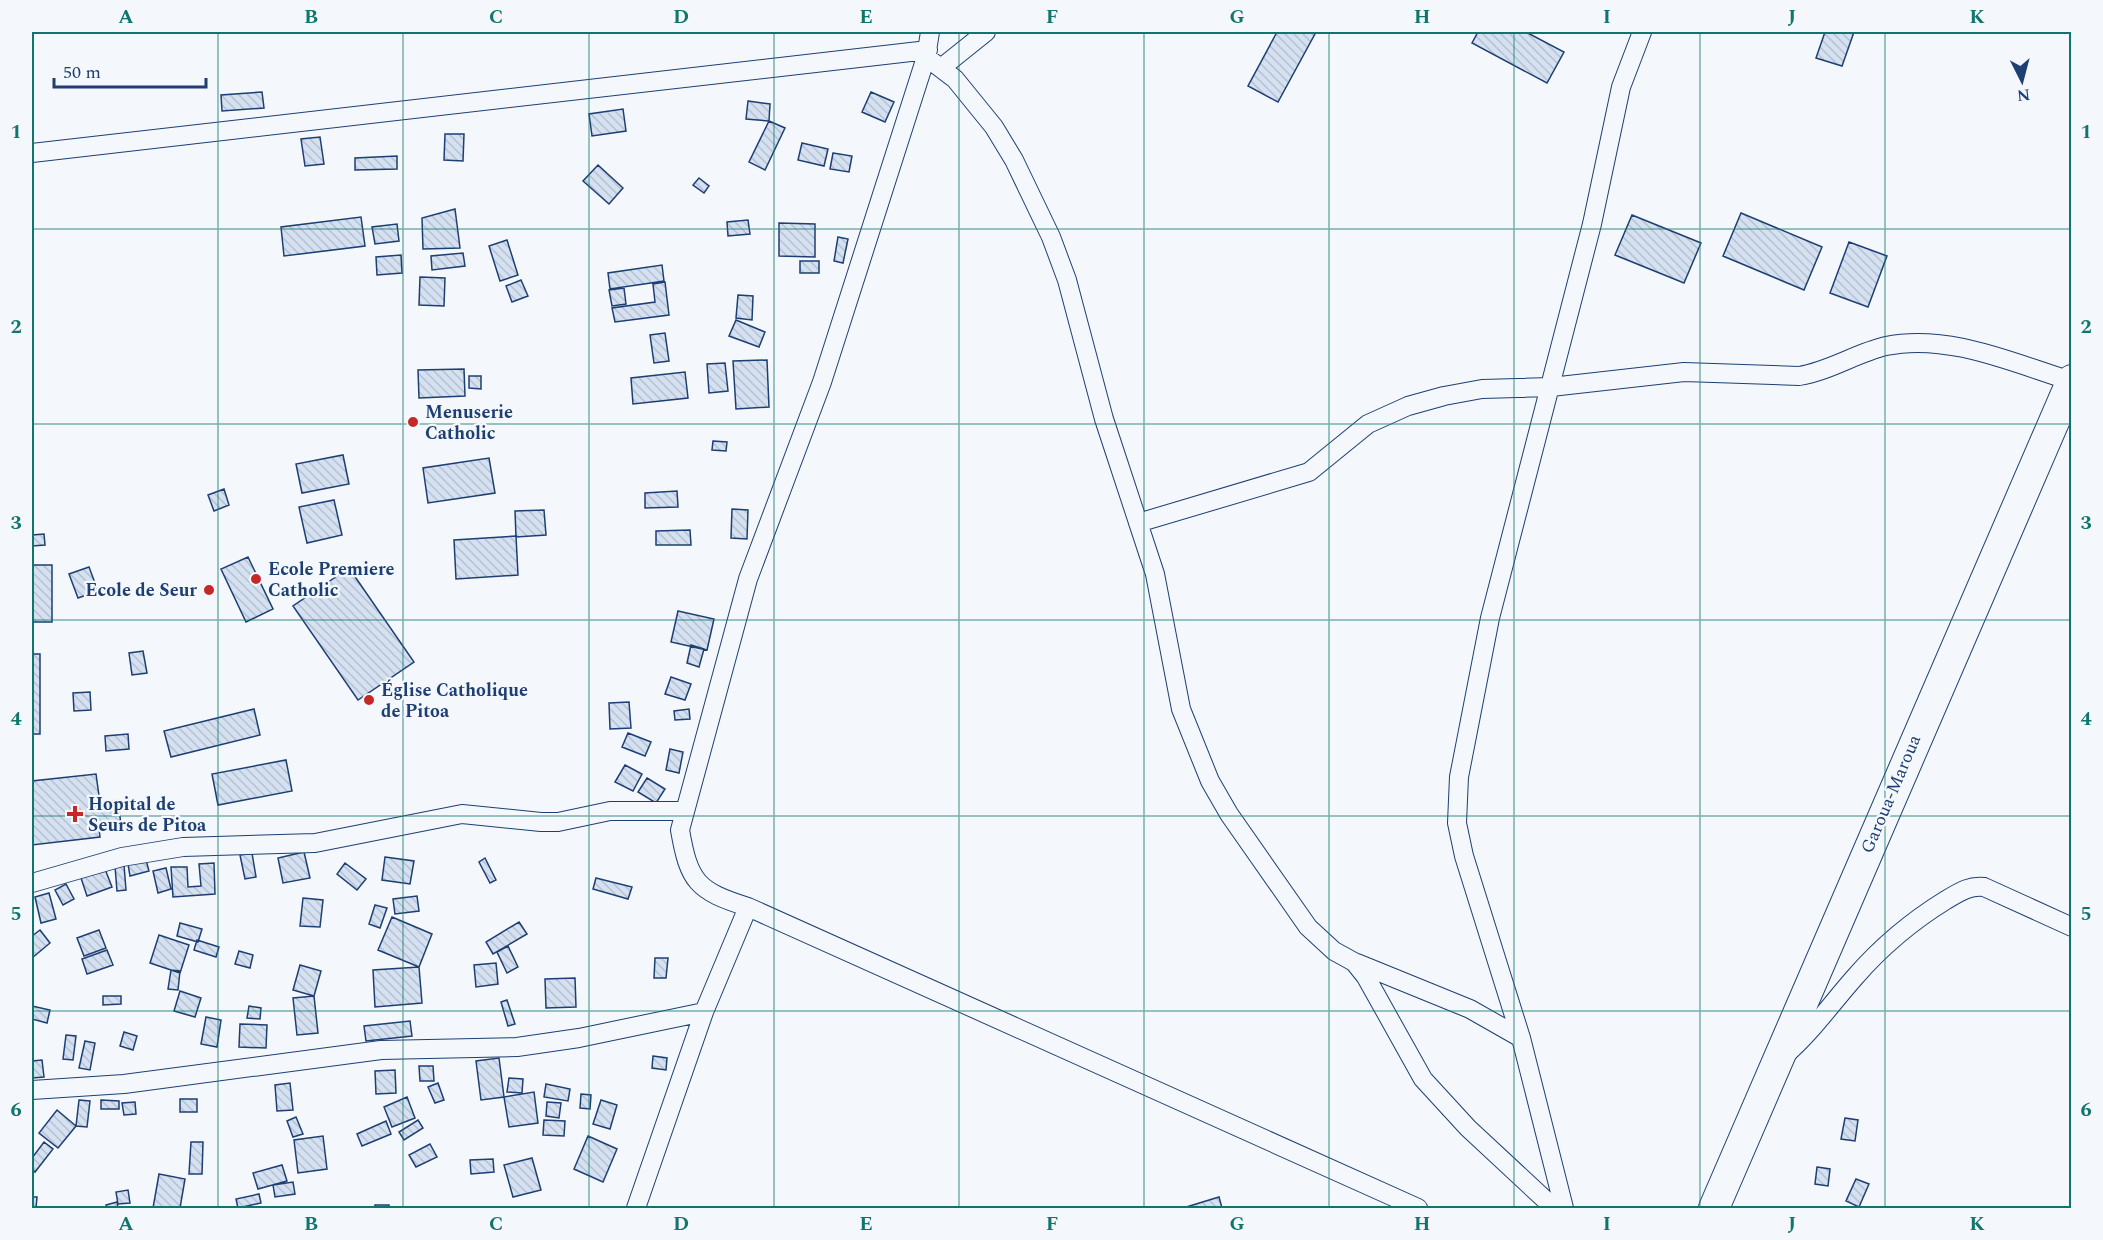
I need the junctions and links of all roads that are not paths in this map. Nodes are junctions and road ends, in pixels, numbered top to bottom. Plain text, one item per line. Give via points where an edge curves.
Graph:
1 (930, 32) edge
2 (986, 32) edge
3 (1642, 32) edge
4 (932, 59) junction
5 (32, 153) edge
6 (1551, 387) junction
7 (2069, 391) edge
8 (1138, 523) junction
9 (685, 811) junction
10 (36, 878) edge
11 (748, 907) junction
12 (2072, 927) edge
13 (1354, 962) junction
14 (704, 1012) junction
15 (1521, 1038) junction
16 (1776, 1064) junction
17 (32, 1090) edge
18 (636, 1209) edge
19 (1418, 1209) edge
20 (1554, 1209) edge
21 (1564, 1209) edge
22 (1714, 1209) edge

1 - 4 street
2 - 4 street
3 - 6 street via 1622,87
4 - 5 street
4 - 8 street via 955,79 994,127 1051,237
4 - 9 street via 822,382 748,579
6 - 7 street via 1684,372 1799,376 1817,373 1884,346 1908,343 1970,350
6 - 8 street via 1482,389 1407,406 1368,424 1309,472
6 - 15 street via 1490,618 1457,801 1464,856
7 - 16 highway, Garoua-Maroua
8 - 13 street via 1162,603 1181,709 1210,781 1308,927 1334,951
9 - 10 street via 610,811 558,822 462,814 315,843 173,849
9 - 11 street via 680,830 689,872 714,896
11 - 14 street
11 - 19 street
12 - 16 street via 1984,887 1962,891 1914,919 1855,977 1809,1035
13 - 15 street via 1470,1009
13 - 20 street via 1383,1004 1423,1080
14 - 17 street via 517,1047 381,1050 124,1084
14 - 18 street
15 - 21 street
16 - 22 highway, Garoua-Maroua

